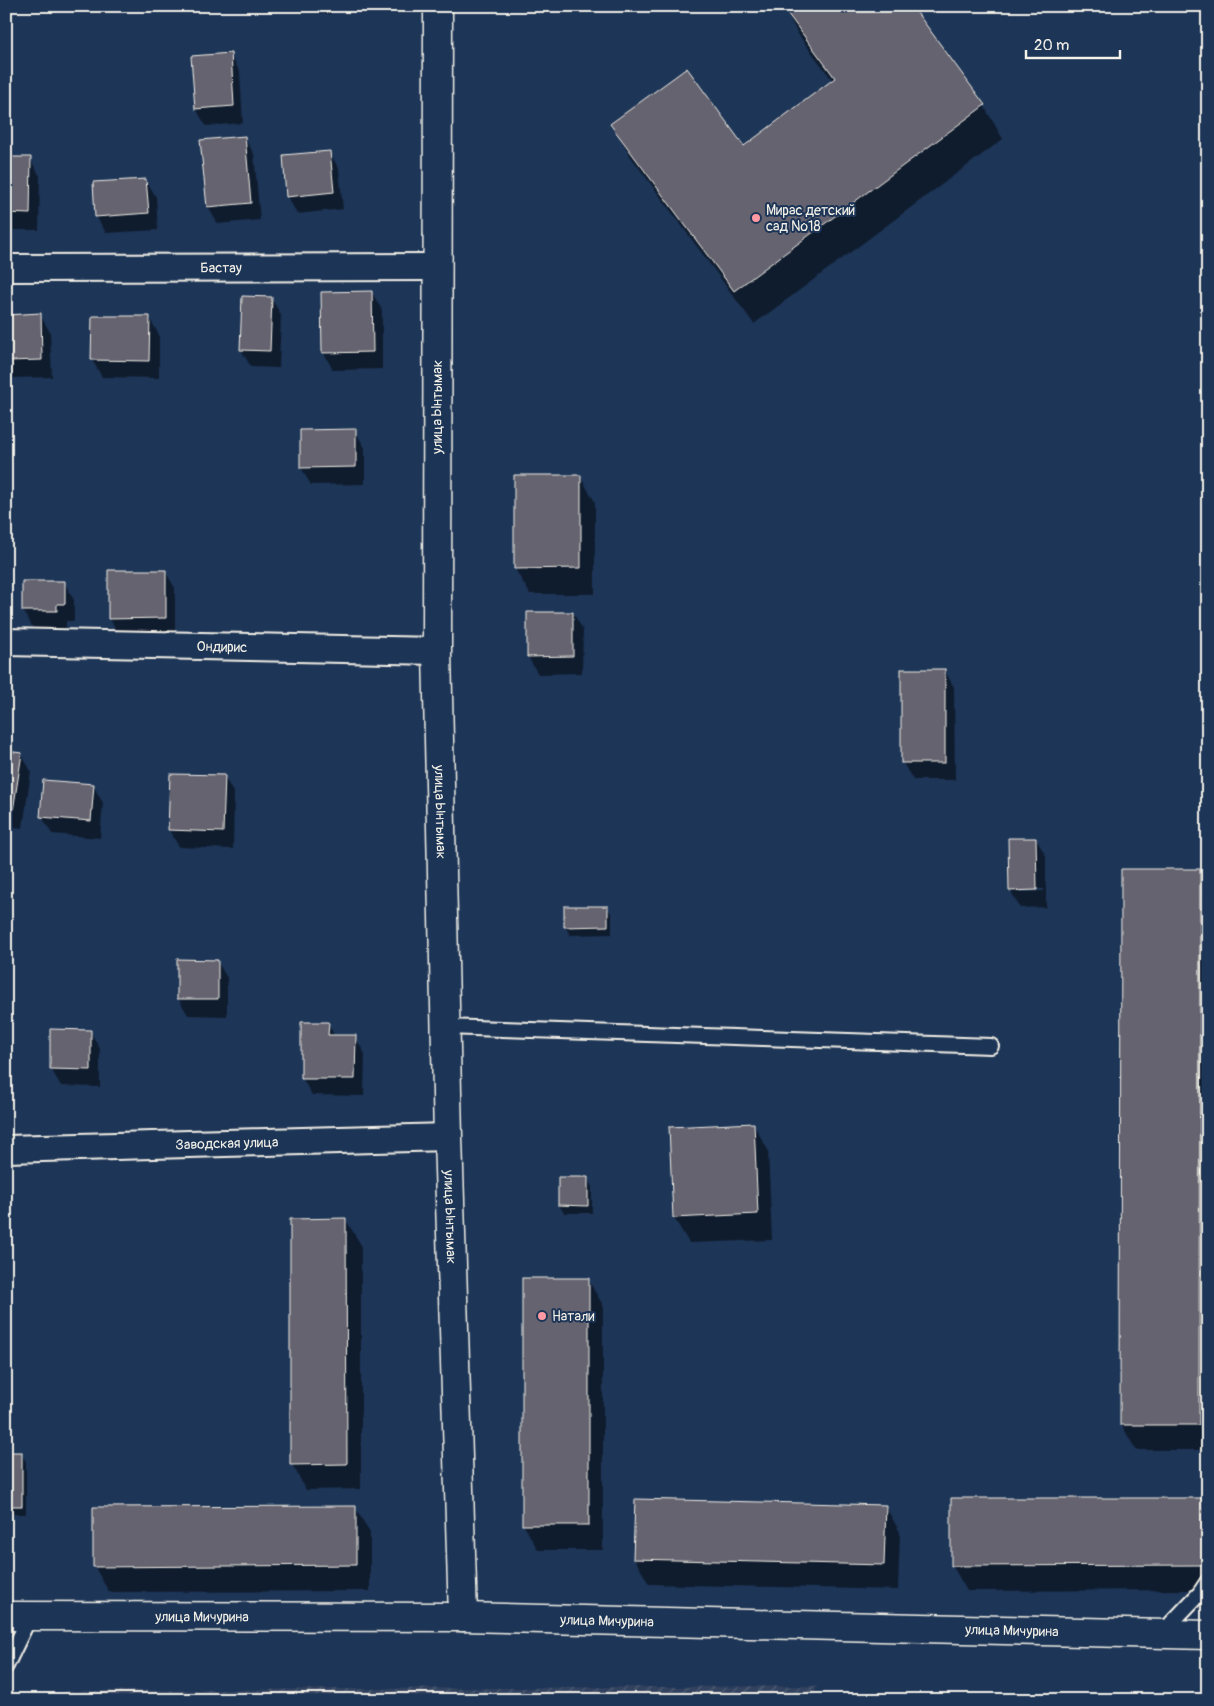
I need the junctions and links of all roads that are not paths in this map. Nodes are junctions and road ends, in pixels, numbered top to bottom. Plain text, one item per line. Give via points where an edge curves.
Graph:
1 (438, 6) edge
2 (437, 267) junction
3 (6, 268) edge
4 (6, 642) edge
5 (437, 652) junction
6 (446, 1028) junction
7 (991, 1046) dead end
8 (448, 1137) junction
9 (6, 1149) edge
10 (1208, 1581) edge
11 (18, 1616) edge
12 (463, 1617) junction
13 (1161, 1634) junction
14 (1208, 1634) edge
15 (6, 1666) edge

1 - 2 street, улица Ынтымак
2 - 3 street, Бастау
2 - 5 street, улица Ынтымак
4 - 5 street, Ондирис
5 - 6 street, улица Ынтымак
6 - 7 lane
6 - 8 street, улица Ынтымак
8 - 9 street, Заводская улица
8 - 12 street, улица Ынтымак
10 - 13 lane
11 - 12 street, улица Мичурина
11 - 15 lane
12 - 13 street, улица Мичурина
13 - 14 street, улица Мичурина

